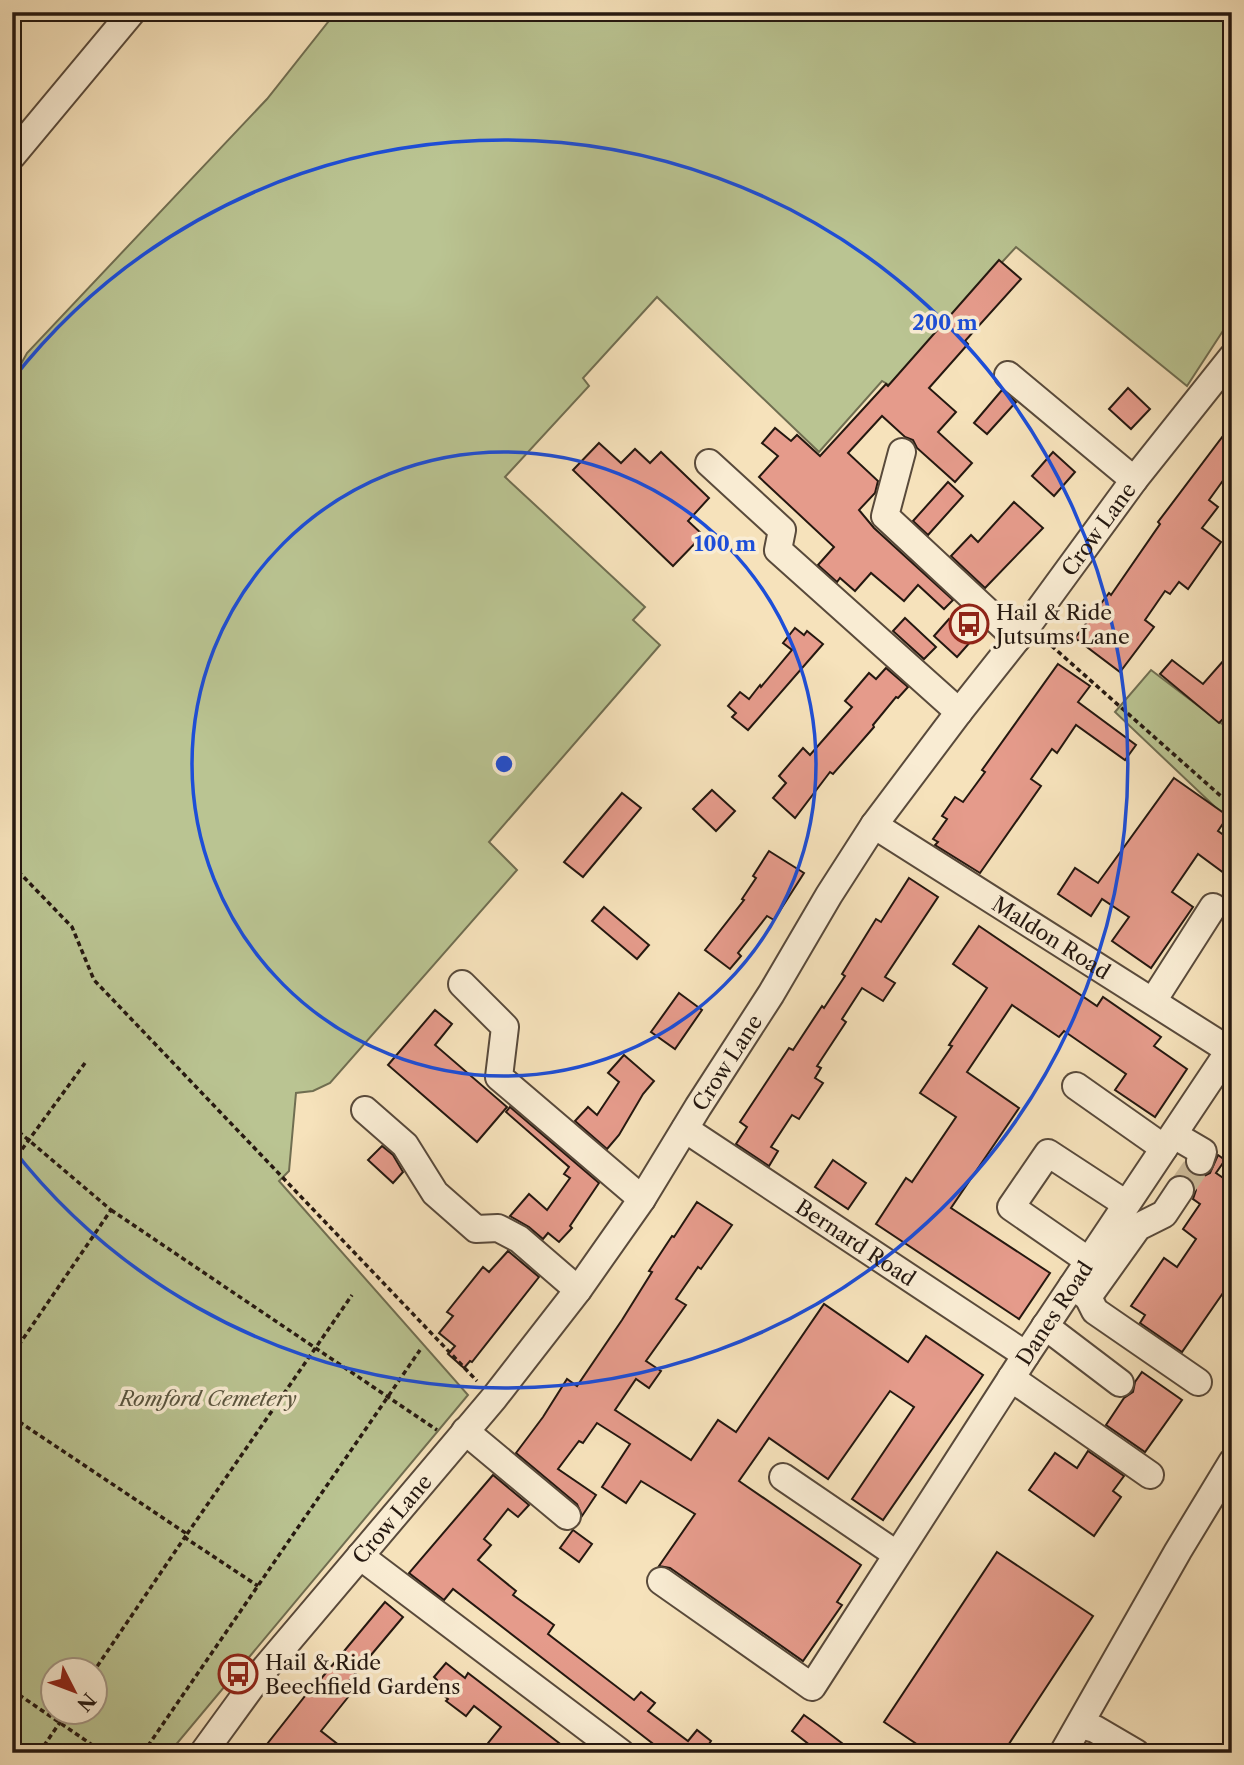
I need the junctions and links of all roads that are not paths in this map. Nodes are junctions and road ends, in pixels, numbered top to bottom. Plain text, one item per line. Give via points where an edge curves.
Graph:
1 (132, 12) edge
2 (12, 156) edge
3 (1232, 357) edge
4 (1008, 375) dead end
5 (902, 452) dead end
6 (709, 463) dead end
7 (1134, 480) junction
8 (1023, 632) junction
9 (958, 712) junction
10 (874, 825) junction
11 (1213, 907) dead end
12 (462, 984) dead end
13 (1153, 1000) junction
14 (1230, 1052) edge
15 (1076, 1086) dead end
16 (365, 1110) dead end
17 (685, 1129) junction
18 (1169, 1141) junction
19 (1200, 1161) dead end
20 (1180, 1190) tunnel mouth
21 (642, 1199) junction
22 (1126, 1205) junction
23 (1088, 1261) junction
24 (579, 1290) junction
25 (1080, 1291) junction
26 (1045, 1326) junction
27 (1026, 1355) junction
28 (1011, 1378) junction
29 (1198, 1381) dead end
30 (1120, 1383) dead end
31 (461, 1437) junction
32 (1232, 1462) edge
33 (1150, 1475) dead end
34 (783, 1477) dead end
35 (567, 1516) dead end
36 (360, 1556) junction
37 (889, 1565) junction
38 (661, 1581) dead end
39 (1080, 1725) junction
40 (203, 1753) edge
41 (621, 1753) edge
42 (1063, 1753) edge
43 (1136, 1753) edge

1 - 2 street
3 - 7 street, Crow Lane
4 - 7 street
5 - 8 street via 885,516
6 - 9 street via 782,530 778,550
7 - 8 street, Crow Lane
8 - 9 street, Crow Lane
9 - 10 street, Crow Lane
10 - 13 street, Maldon Road
10 - 17 street, Crow Lane
11 - 13 street
12 - 21 street via 505,1027 499,1077
13 - 14 street, Maldon Road
14 - 18 street, Danes Road
15 - 18 street
16 - 24 street via 405,1145 435,1193 476,1229 498,1228 519,1239
17 - 21 street, Crow Lane
17 - 27 street, Bernard Road
18 - 19 street via 1203,1152
18 - 22 street, Danes Road
20 - 25 street via 1164,1214 1138,1227
21 - 24 street, Crow Lane
22 - 23 street, Danes Road
22 - 23 street via 1048,1153 1010,1207
23 - 25 street, Danes Road
24 - 31 street, Crow Lane
25 - 26 street, Danes Road
25 - 29 street via 1094,1311
26 - 27 street, Danes Road
26 - 30 street
27 - 28 street, Danes Road
28 - 33 street
28 - 37 street, Danes Road
31 - 35 street
31 - 36 street, Crow Lane
32 - 39 street
34 - 37 street
36 - 40 street, Crow Lane via 262,1671
36 - 41 street
37 - 38 street, Danes Road via 812,1687
39 - 42 street
39 - 43 street via 1096,1729

